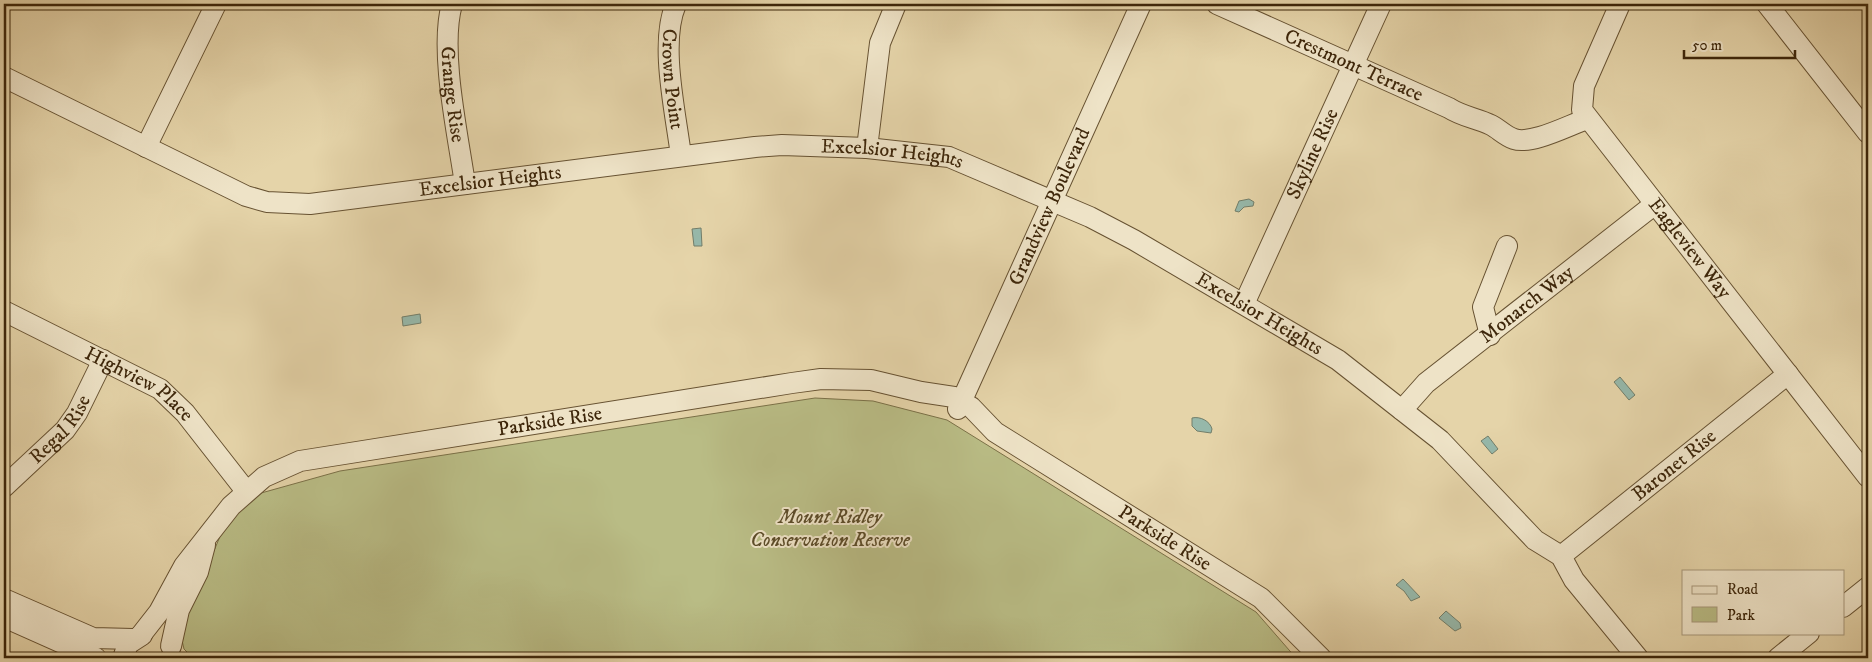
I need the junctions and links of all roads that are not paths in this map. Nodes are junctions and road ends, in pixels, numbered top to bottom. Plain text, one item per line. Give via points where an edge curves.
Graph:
1 (216, 4) edge
2 (452, 4) edge
3 (676, 4) edge
4 (896, 4) edge
5 (1141, 4) edge
6 (1217, 4) edge
7 (1381, 4) edge
8 (1620, 4) edge
9 (1769, 4) edge
10 (1354, 65) junction
11 (4, 77) edge
12 (1587, 119) junction
13 (1868, 133) edge
14 (146, 147) junction
15 (867, 148) junction
16 (681, 156) junction
17 (465, 184) junction
18 (1053, 200) junction
19 (1655, 204) junction
20 (1508, 246) dead end
21 (1244, 304) junction
22 (4, 311) edge
23 (1490, 335) junction
24 (103, 360) junction
25 (1788, 374) junction
26 (960, 405) junction
27 (1402, 410) junction
28 (1868, 477) edge
29 (4, 487) edge
30 (246, 491) junction
31 (207, 538) junction
32 (1561, 556) junction
33 (1868, 587) edge
34 (4, 599) edge
35 (1844, 606) edge
36 (4, 616) edge
37 (1808, 634) edge
38 (137, 637) junction
39 (71, 646) edge
40 (175, 653) edge
41 (96, 658) edge
42 (123, 658) edge
43 (1320, 658) edge
44 (1638, 658) edge
45 (1778, 658) edge

1 - 14 street
2 - 17 street, Grange Rise via 448,52
3 - 16 street, Crown Point via 668,51
4 - 15 street via 880,43
5 - 18 street, Grandview Boulevard
6 - 10 street, Crestmont Terrace
7 - 10 street, Skyline Rise
8 - 12 street, Eagleview Way via 1584,86 1581,103
9 - 13 street
10 - 12 street, Crestmont Terrace via 1462,116 1490,124 1512,139 1532,139
10 - 21 street, Skyline Rise
11 - 14 street, Excelsior Heights
12 - 19 street, Eagleview Way
14 - 17 street, Excelsior Heights via 246,196 287,204 310,204
15 - 16 street, Excelsior Heights via 782,145
15 - 18 street, Excelsior Heights via 950,157
16 - 17 street, Excelsior Heights
18 - 21 street, Excelsior Heights via 1125,235
18 - 26 street, Grandview Boulevard
19 - 23 street, Monarch Way
19 - 25 street, Eagleview Way
20 - 23 street via 1483,307
21 - 27 street, Excelsior Heights via 1338,360
22 - 24 street, Highview Place
23 - 27 street, Monarch Way via 1426,383
24 - 29 street, Regal Rise via 65,430
24 - 30 street, Highview Place via 172,398
25 - 28 street, Eagleview Way
25 - 32 street, Baronet Rise
26 - 30 street, Parkside Rise via 871,380 792,382 315,457 281,468
26 - 43 street, Parkside Rise via 982,427 996,432 1261,598
27 - 32 street, Excelsior Heights via 1440,440 1535,540
30 - 31 street, Parkside Rise
31 - 38 street, Parkside Rise via 184,566 158,612
31 - 40 street, Parkside Rise via 198,572 179,610
32 - 44 street, Excelsior Heights via 1574,580
33 - 35 street
34 - 39 street
36 - 39 street
37 - 45 street
38 - 39 street
38 - 40 street via 158,636
38 - 42 street, Parkside Rise via 124,650
39 - 41 street

